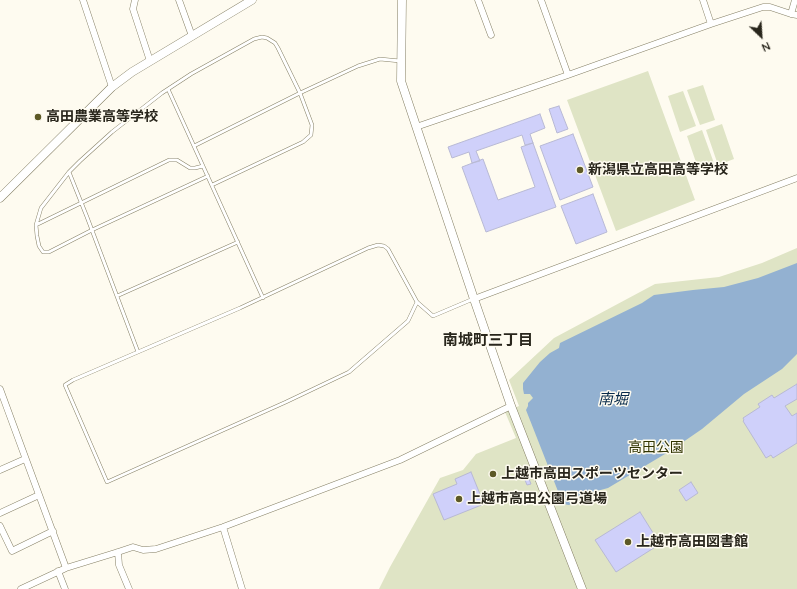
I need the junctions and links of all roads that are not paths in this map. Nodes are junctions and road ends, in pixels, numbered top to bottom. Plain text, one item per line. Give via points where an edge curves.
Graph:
1 (83, 0) edge
2 (135, 0) edge
3 (179, 0) edge
4 (252, 0) edge
5 (402, 0) edge
6 (478, 0) edge
7 (541, 0) edge
8 (703, 0) edge
9 (795, 0) edge
10 (794, 14) edge
11 (711, 24) junction
12 (491, 35) dead end
13 (192, 36) junction
14 (150, 61) junction
15 (402, 61) junction
16 (568, 75) junction
17 (112, 87) junction
18 (168, 89) junction
19 (300, 93) junction
20 (416, 127) junction
21 (194, 146) junction
22 (203, 166) junction
23 (69, 172) junction
24 (208, 176) junction
25 (797, 178) edge
26 (212, 185) junction
27 (0, 198) edge
28 (82, 203) junction
29 (36, 225) junction
30 (92, 230) junction
31 (238, 242) junction
32 (117, 296) junction
33 (263, 298) junction
34 (474, 299) junction
35 (417, 302) junction
36 (138, 352) junction
37 (0, 388) edge
38 (511, 406) junction
39 (25, 459) junction
40 (0, 470) edge
41 (39, 495) junction
42 (0, 513) edge
43 (0, 526) edge
44 (223, 527) junction
45 (53, 531) junction
46 (118, 552) junction
47 (66, 568) junction
48 (58, 571) junction
49 (36, 582) junction
50 (21, 589) edge
51 (39, 589) edge
52 (66, 589) edge
53 (129, 589) edge
54 (242, 589) edge
55 (582, 589) edge

1 - 17 street
2 - 14 street via 133,9
3 - 13 street
4 - 13 street
5 - 15 street
6 - 12 street
7 - 16 street
8 - 11 street
9 - 10 street
10 - 11 street via 763,7
11 - 16 street
13 - 14 street
14 - 17 street
15 - 19 lane via 384,59 358,66
15 - 20 street via 401,82
16 - 20 street
17 - 27 street
18 - 19 lane via 232,51 262,37 275,43
18 - 21 lane
18 - 23 lane via 112,132
19 - 21 lane
19 - 26 lane via 312,125 309,138
20 - 34 street
21 - 22 lane
22 - 24 lane
22 - 28 lane via 190,168 177,160 169,160
23 - 28 lane
23 - 29 lane via 41,208
24 - 26 lane
24 - 30 lane
25 - 34 street
26 - 31 lane
28 - 29 lane
28 - 30 lane
29 - 30 lane via 38,242 44,253
30 - 32 lane
31 - 32 lane
31 - 33 lane
32 - 36 lane
33 - 35 lane via 368,248 380,245 388,249
33 - 36 lane
34 - 35 lane via 433,316
34 - 38 street
35 - 36 lane via 408,321 349,372 107,482 65,385
37 - 39 street
38 - 44 street via 400,460
38 - 55 street
39 - 40 street
39 - 41 street
41 - 42 street
41 - 45 street
43 - 45 street via 12,551
44 - 46 street via 156,549 143,550 133,547
44 - 54 street
45 - 47 street
46 - 47 street
46 - 53 street via 119,565
47 - 48 street
48 - 49 street
48 - 52 street
49 - 50 street
49 - 51 street

